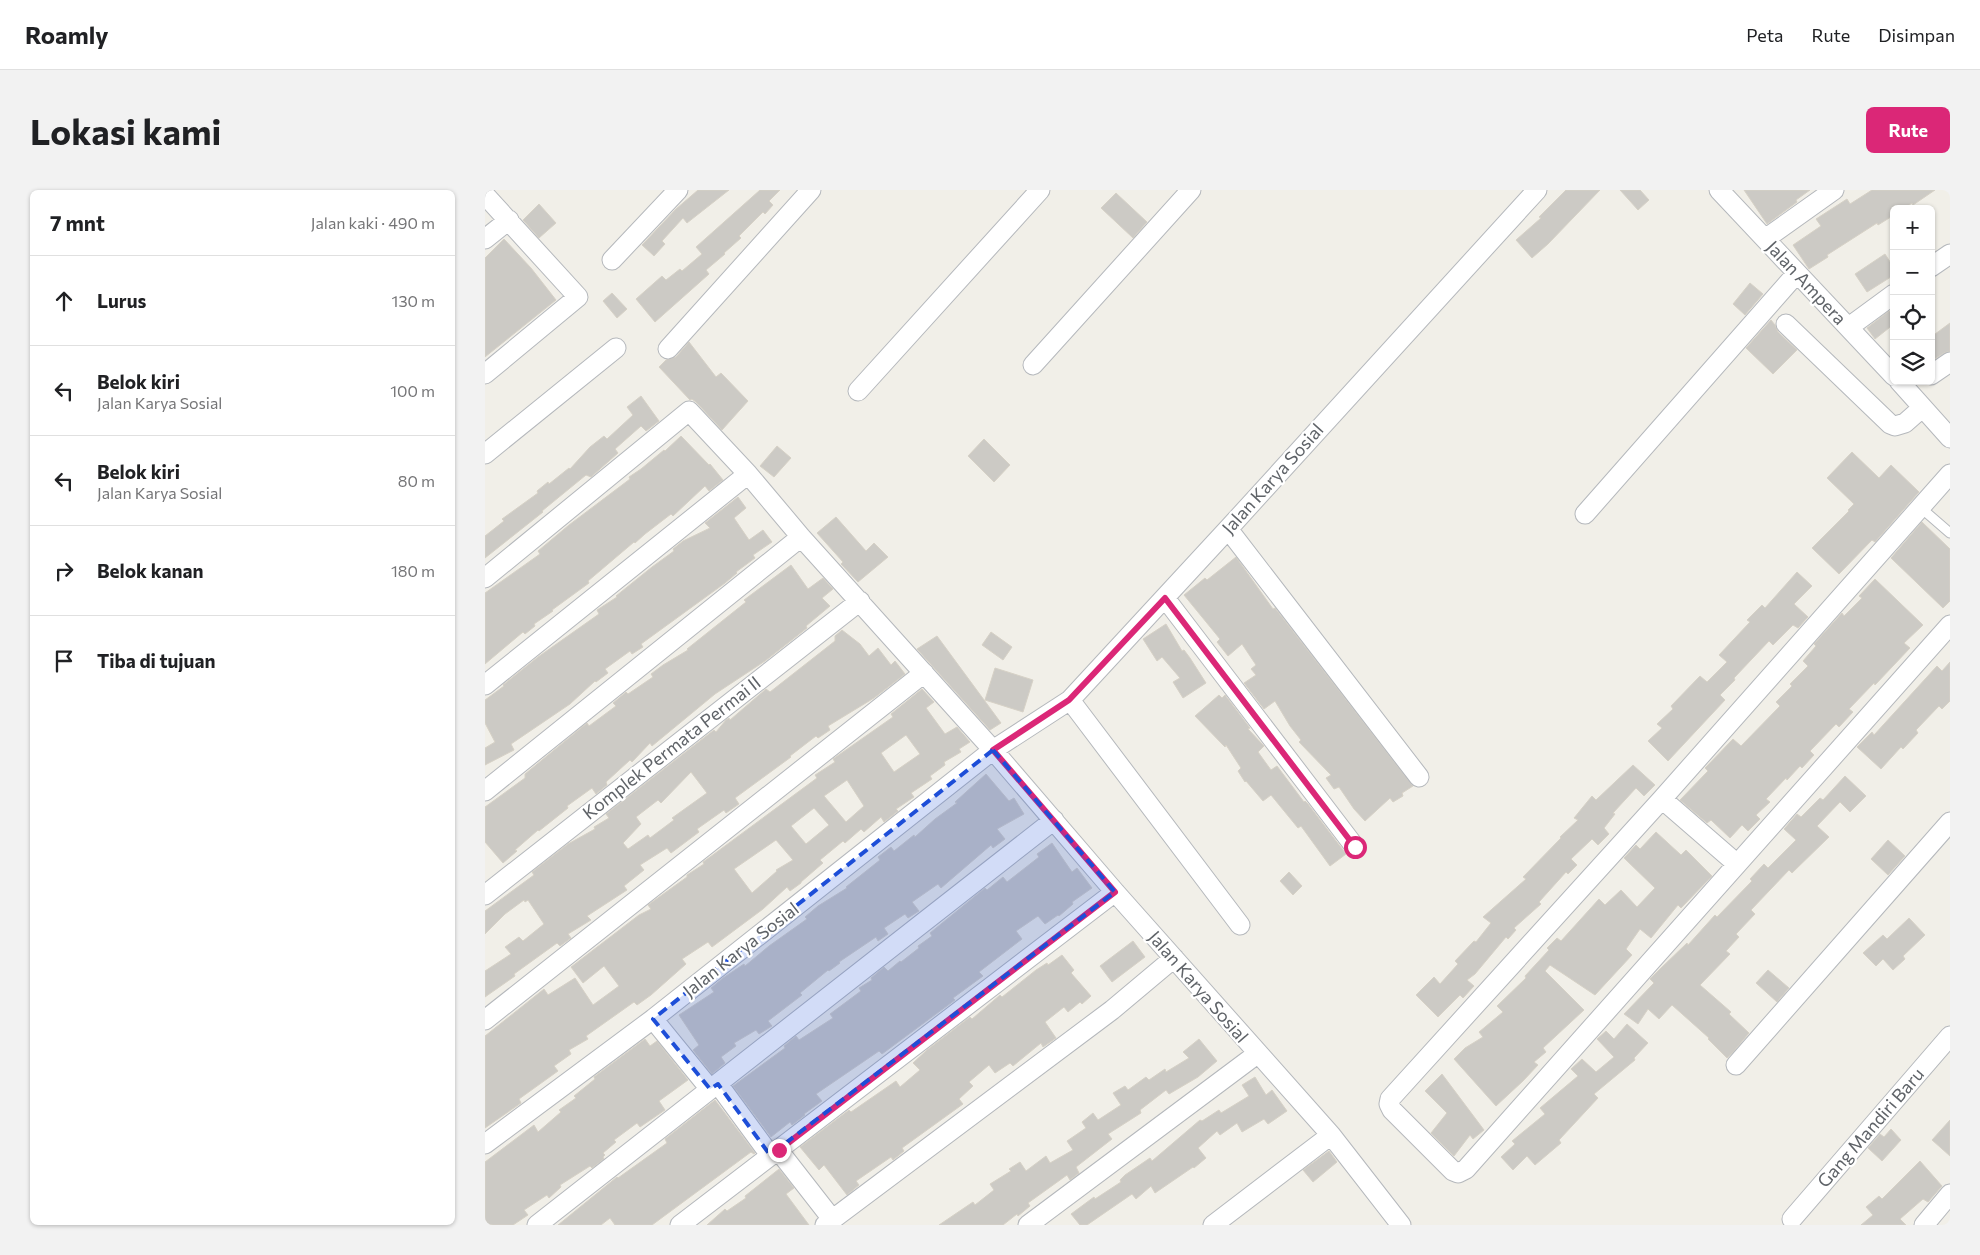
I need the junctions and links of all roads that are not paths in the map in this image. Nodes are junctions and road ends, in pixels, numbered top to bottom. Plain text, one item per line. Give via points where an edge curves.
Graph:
1 (678, 190) edge
2 (811, 190) edge
3 (1040, 190) edge
4 (1191, 190) edge
5 (1537, 190) edge
6 (1719, 190) edge
7 (1834, 190) edge
8 (485, 195) edge
9 (509, 220) junction
10 (485, 239) edge
11 (1765, 239) junction
12 (1950, 254) edge
13 (613, 260) dead end
14 (1935, 264) edge
15 (1797, 273) junction
16 (1893, 295) edge
17 (1786, 324) dead end
18 (1849, 327) junction
19 (616, 348) dead end
20 (668, 350) dead end
21 (1950, 362) edge
22 (1033, 365) dead end
23 (1890, 372) edge
24 (1935, 372) edge
25 (485, 374) edge
26 (1910, 385) edge
27 (858, 391) dead end
28 (1915, 414) junction
29 (1950, 438) edge
30 (485, 454) edge
31 (748, 474) junction
32 (1950, 474) edge
33 (1920, 507) junction
34 (1585, 514) dead end
35 (1228, 529) junction
36 (1950, 534) edge
37 (801, 537) junction
38 (485, 578) edge
39 (1165, 598) junction
40 (860, 601) junction
41 (1950, 625) edge
42 (924, 673) junction
43 (485, 685) edge
44 (1069, 700) junction
45 (993, 750) junction
46 (1419, 777) dead end
47 (485, 791) edge
48 (1662, 799) junction
49 (1054, 820) junction
50 (1950, 822) edge
51 (1355, 847) dead end
52 (1737, 864) junction
53 (1115, 892) junction
54 (485, 895) edge
55 (1240, 925) dead end
56 (1174, 958) junction
57 (653, 1019) junction
58 (485, 1020) edge
59 (1950, 1036) edge
60 (1257, 1054) junction
61 (1736, 1065) dead end
62 (714, 1086) junction
63 (1331, 1136) junction
64 (485, 1144) edge
65 (775, 1153) junction
66 (1950, 1194) edge
67 (1792, 1219) dead end
68 (1934, 1221) edge
69 (829, 1222) edge
70 (537, 1225) edge
71 (680, 1225) edge
72 (1028, 1225) edge
73 (1213, 1225) edge
74 (1400, 1225) edge

1 - 13 street
2 - 20 street
3 - 27 street
4 - 22 street
5 - 35 street, Jalan Karya Sosial
6 - 11 street, Jalan Ampera
7 - 11 street
8 - 9 street
9 - 10 street
9 - 25 street via 579,297
11 - 15 street, Jalan Ampera
12 - 14 street
15 - 18 street, Jalan Ampera
15 - 34 street
16 - 18 street
17 - 28 street via 1890,424 1895,426
18 - 23 street, Jalan Ampera
19 - 30 street
21 - 24 street
26 - 28 street
28 - 29 street
31 - 37 street
31 - 38 street via 689,411
31 - 43 street
32 - 33 street
33 - 36 lane
33 - 48 street
35 - 39 street, Jalan Karya Sosial
35 - 46 street
37 - 40 street
37 - 47 street
39 - 44 street, Jalan Karya Sosial
39 - 51 street
40 - 42 street
40 - 54 street, Komplek Permata Permai II
41 - 52 street
42 - 45 street
42 - 58 street
44 - 45 street, Jalan Karya Sosial
44 - 55 street
45 - 49 street, Jalan Karya Sosial
45 - 57 street, Jalan Karya Sosial
48 - 52 street
48 - 52 street via 1391,1099 1392,1110 1453,1171 1458,1173 1466,1169
49 - 53 street, Jalan Karya Sosial
49 - 62 street
50 - 61 street
53 - 56 street, Jalan Karya Sosial
53 - 65 street
56 - 60 street, Jalan Karya Sosial
56 - 69 street via 1112,1010
57 - 62 street
57 - 64 street, Jalan Karya Sosial
59 - 67 street, Gang Mandiri Baru
60 - 63 street, Jalan Karya Sosial
60 - 72 street
62 - 65 street
62 - 70 street
63 - 73 street
63 - 74 street, Jalan Karya Sosial
65 - 69 street
65 - 71 street
66 - 68 street

